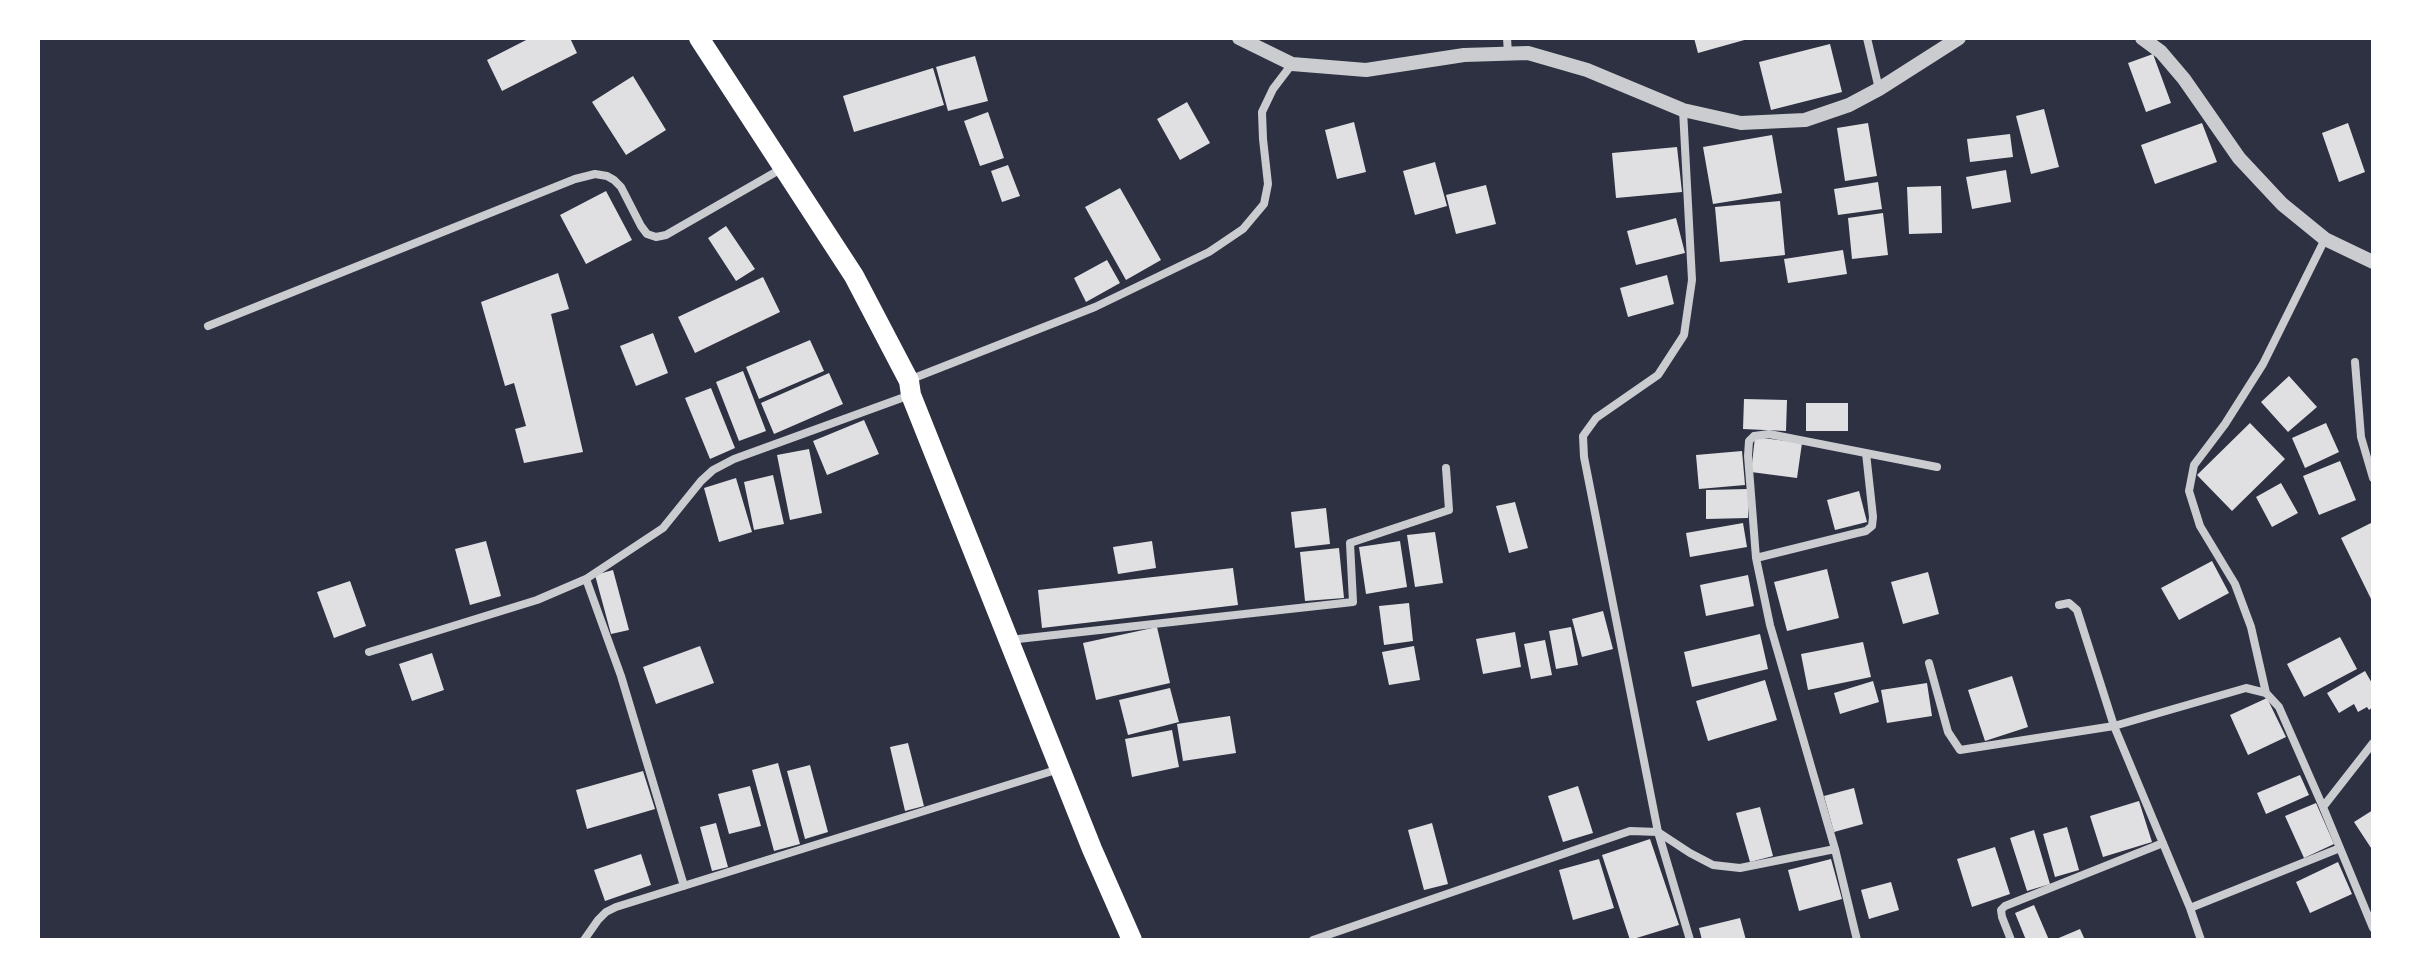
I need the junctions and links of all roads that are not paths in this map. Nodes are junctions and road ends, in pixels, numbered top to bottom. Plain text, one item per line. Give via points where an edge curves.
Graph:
1 (699, 38) edge
2 (1239, 38) edge
3 (1867, 38) edge
4 (1959, 38) edge
5 (2142, 38) edge
6 (1508, 46) edge
7 (1292, 64) junction
8 (1879, 89) junction
9 (1683, 110) junction
10 (782, 168) junction
11 (2325, 239) junction
12 (2373, 262) edge
13 (208, 326) dead end
14 (2355, 362) dead end
15 (910, 388) junction
16 (1866, 453) junction
17 (1937, 467) dead end
18 (1446, 468) dead end
19 (2373, 478) edge
20 (1756, 558) junction
21 (586, 579) junction
22 (2059, 605) dead end
23 (1008, 640) junction
24 (369, 652) dead end
25 (1929, 663) dead end
26 (2266, 693) junction
27 (2114, 726) junction
28 (2373, 743) edge
29 (1060, 768) junction
30 (2323, 807) junction
31 (1658, 832) junction
32 (2163, 843) junction
33 (2340, 848) junction
34 (1835, 849) junction
35 (684, 886) junction
36 (2190, 908) junction
37 (2373, 928) edge
38 (584, 940) edge
39 (1132, 940) edge
40 (1313, 940) edge
41 (1690, 940) edge
42 (1857, 940) edge
43 (2011, 940) edge
44 (2201, 940) edge

1 - 10 main road
2 - 7 street
3 - 8 street
4 - 8 street
5 - 11 street via 2184,79 2239,158 2282,204
6 - 7 street via 1366,70
6 - 9 street via 1587,70
7 - 15 street via 1262,112 1268,184 1264,204 1243,229 1209,252 1095,307
8 - 9 street via 1805,120 1741,123
9 - 31 street via 1692,280 1684,335 1658,375 1596,418 1583,436
10 - 13 street via 656,237 641,226 614,180 595,174 575,179
10 - 15 main road via 854,276
11 - 12 street
11 - 26 street via 2263,364 2194,465 2189,491 2200,526 2235,584
14 - 19 street via 2361,437
15 - 21 street via 713,470 663,528
15 - 23 main road
16 - 17 street
16 - 20 street via 1872,526
16 - 20 street via 1769,434 1754,436 1748,456
18 - 23 street via 1449,510 1350,543 1353,602
20 - 34 street via 1770,625
21 - 24 street via 537,600
21 - 35 street
22 - 27 street via 2069,603 2077,610
23 - 29 main road
25 - 27 street via 1948,732 1960,750
26 - 27 street via 2246,688
26 - 30 street via 2279,707
27 - 32 street
28 - 30 street
29 - 35 street
29 - 39 main road
30 - 33 street
31 - 34 street via 1713,865 1740,868
31 - 40 street via 1630,831
31 - 41 street
32 - 36 street
32 - 43 street via 2005,906 2002,917
33 - 36 street
33 - 37 street
34 - 42 street
35 - 38 street via 606,912
36 - 44 street

